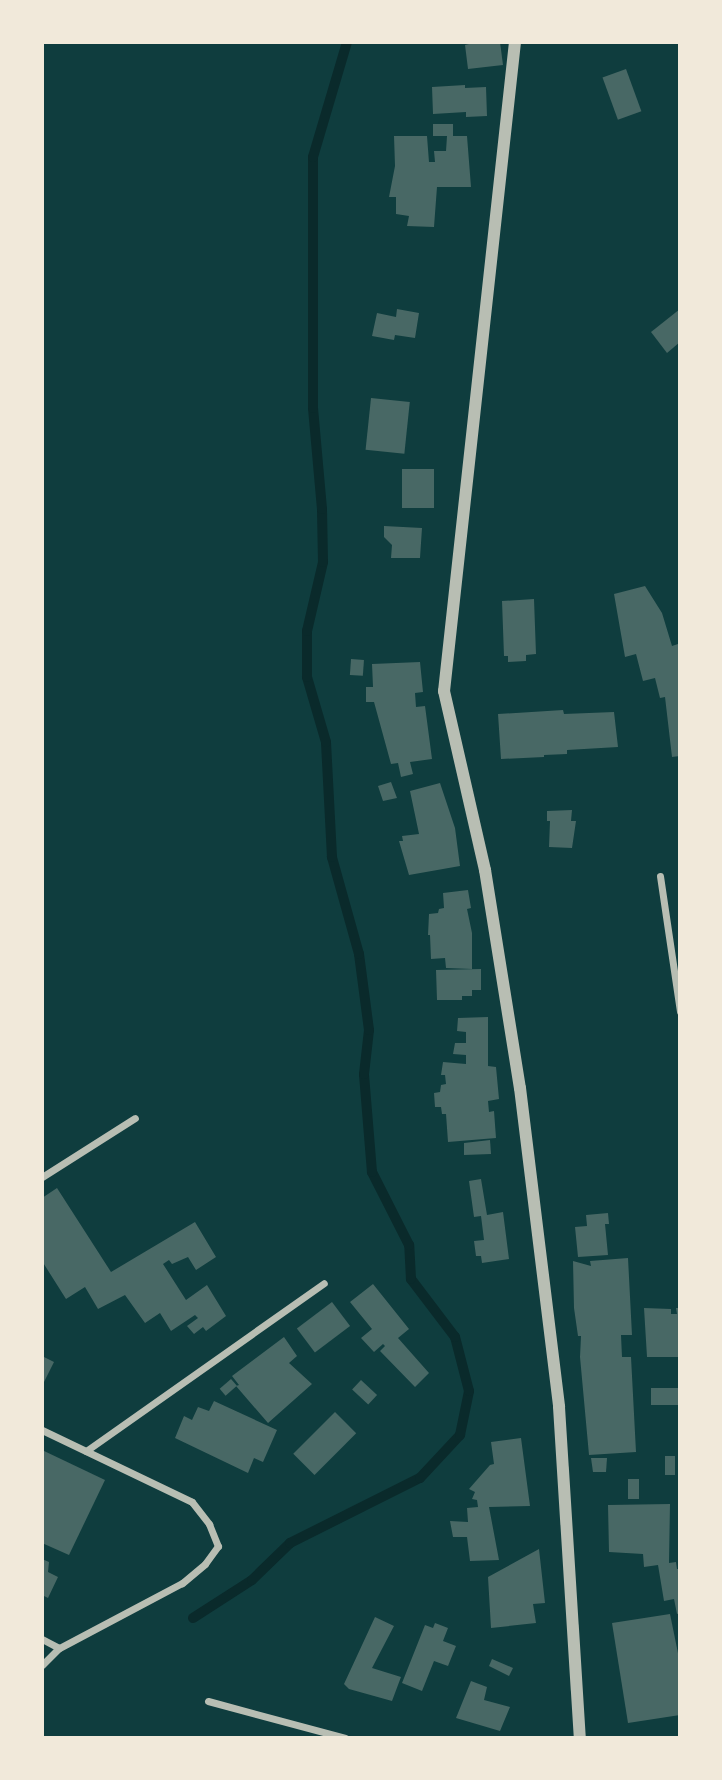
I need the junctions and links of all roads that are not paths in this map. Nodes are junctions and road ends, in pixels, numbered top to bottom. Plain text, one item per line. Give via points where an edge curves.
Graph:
1 (515, 42) edge
2 (660, 876) dead end
3 (680, 1012) edge
4 (135, 1118) dead end
5 (42, 1177) edge
6 (324, 1283) dead end
7 (42, 1430) edge
8 (86, 1451) junction
9 (42, 1639) edge
10 (59, 1648) junction
11 (42, 1664) edge
12 (208, 1700) dead end
13 (345, 1738) edge
14 (580, 1738) edge

1 - 14 street via 444,691 485,870 520,1088 559,1407
2 - 3 street
4 - 5 street
6 - 8 street
7 - 8 street
8 - 10 street via 192,1502 218,1546 182,1583
9 - 10 street
10 - 11 street
12 - 13 street

